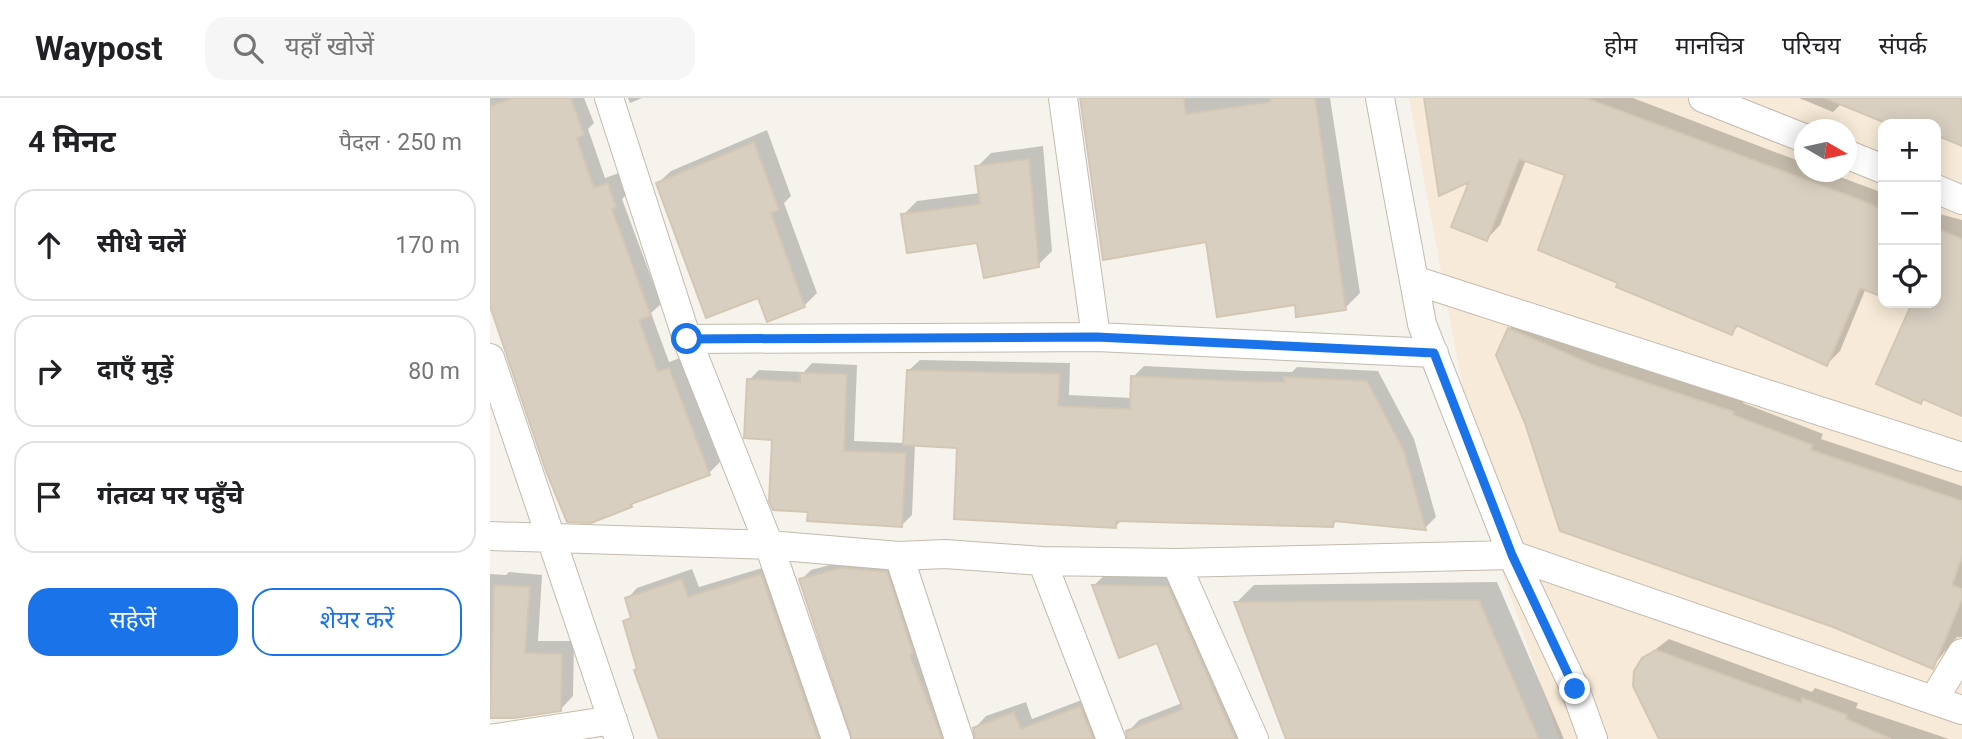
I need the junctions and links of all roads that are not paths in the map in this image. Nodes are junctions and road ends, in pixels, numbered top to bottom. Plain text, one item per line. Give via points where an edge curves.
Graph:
1 (609, 98) edge
2 (1063, 98) edge
3 (1380, 98) edge
4 (1703, 98) edge
5 (1794, 134) edge
6 (1857, 158) edge
7 (1878, 167) edge
8 (1941, 192) edge
9 (1962, 200) edge
10 (1414, 280) junction
11 (1096, 337) junction
12 (687, 339) junction
13 (1434, 353) junction
14 (490, 358) edge
15 (1962, 457) edge
16 (490, 536) edge
17 (553, 538) junction
18 (769, 545) junction
19 (1512, 555) junction
20 (899, 556) junction
21 (1042, 561) junction
22 (1176, 563) junction
23 (1962, 653) edge
24 (1934, 699) junction
25 (1962, 710) edge
26 (616, 729) edge
27 (490, 739) edge
28 (836, 739) edge
29 (959, 739) edge
30 (1111, 739) edge
31 (1254, 739) edge
32 (1593, 739) edge

1 - 12 street
2 - 11 street
3 - 10 street
4 - 5 street
6 - 7 street
8 - 9 street
10 - 13 street via 1422,324
10 - 15 street
11 - 12 street
11 - 13 street
12 - 18 street
13 - 19 street
14 - 17 street
16 - 17 street
17 - 18 street
17 - 26 street
18 - 20 street
18 - 28 street
19 - 22 street
19 - 24 street
19 - 32 street via 1575,689
20 - 21 street via 945,554
20 - 29 street
21 - 22 street
21 - 30 street
22 - 31 street
23 - 24 street
24 - 25 street
26 - 27 street

